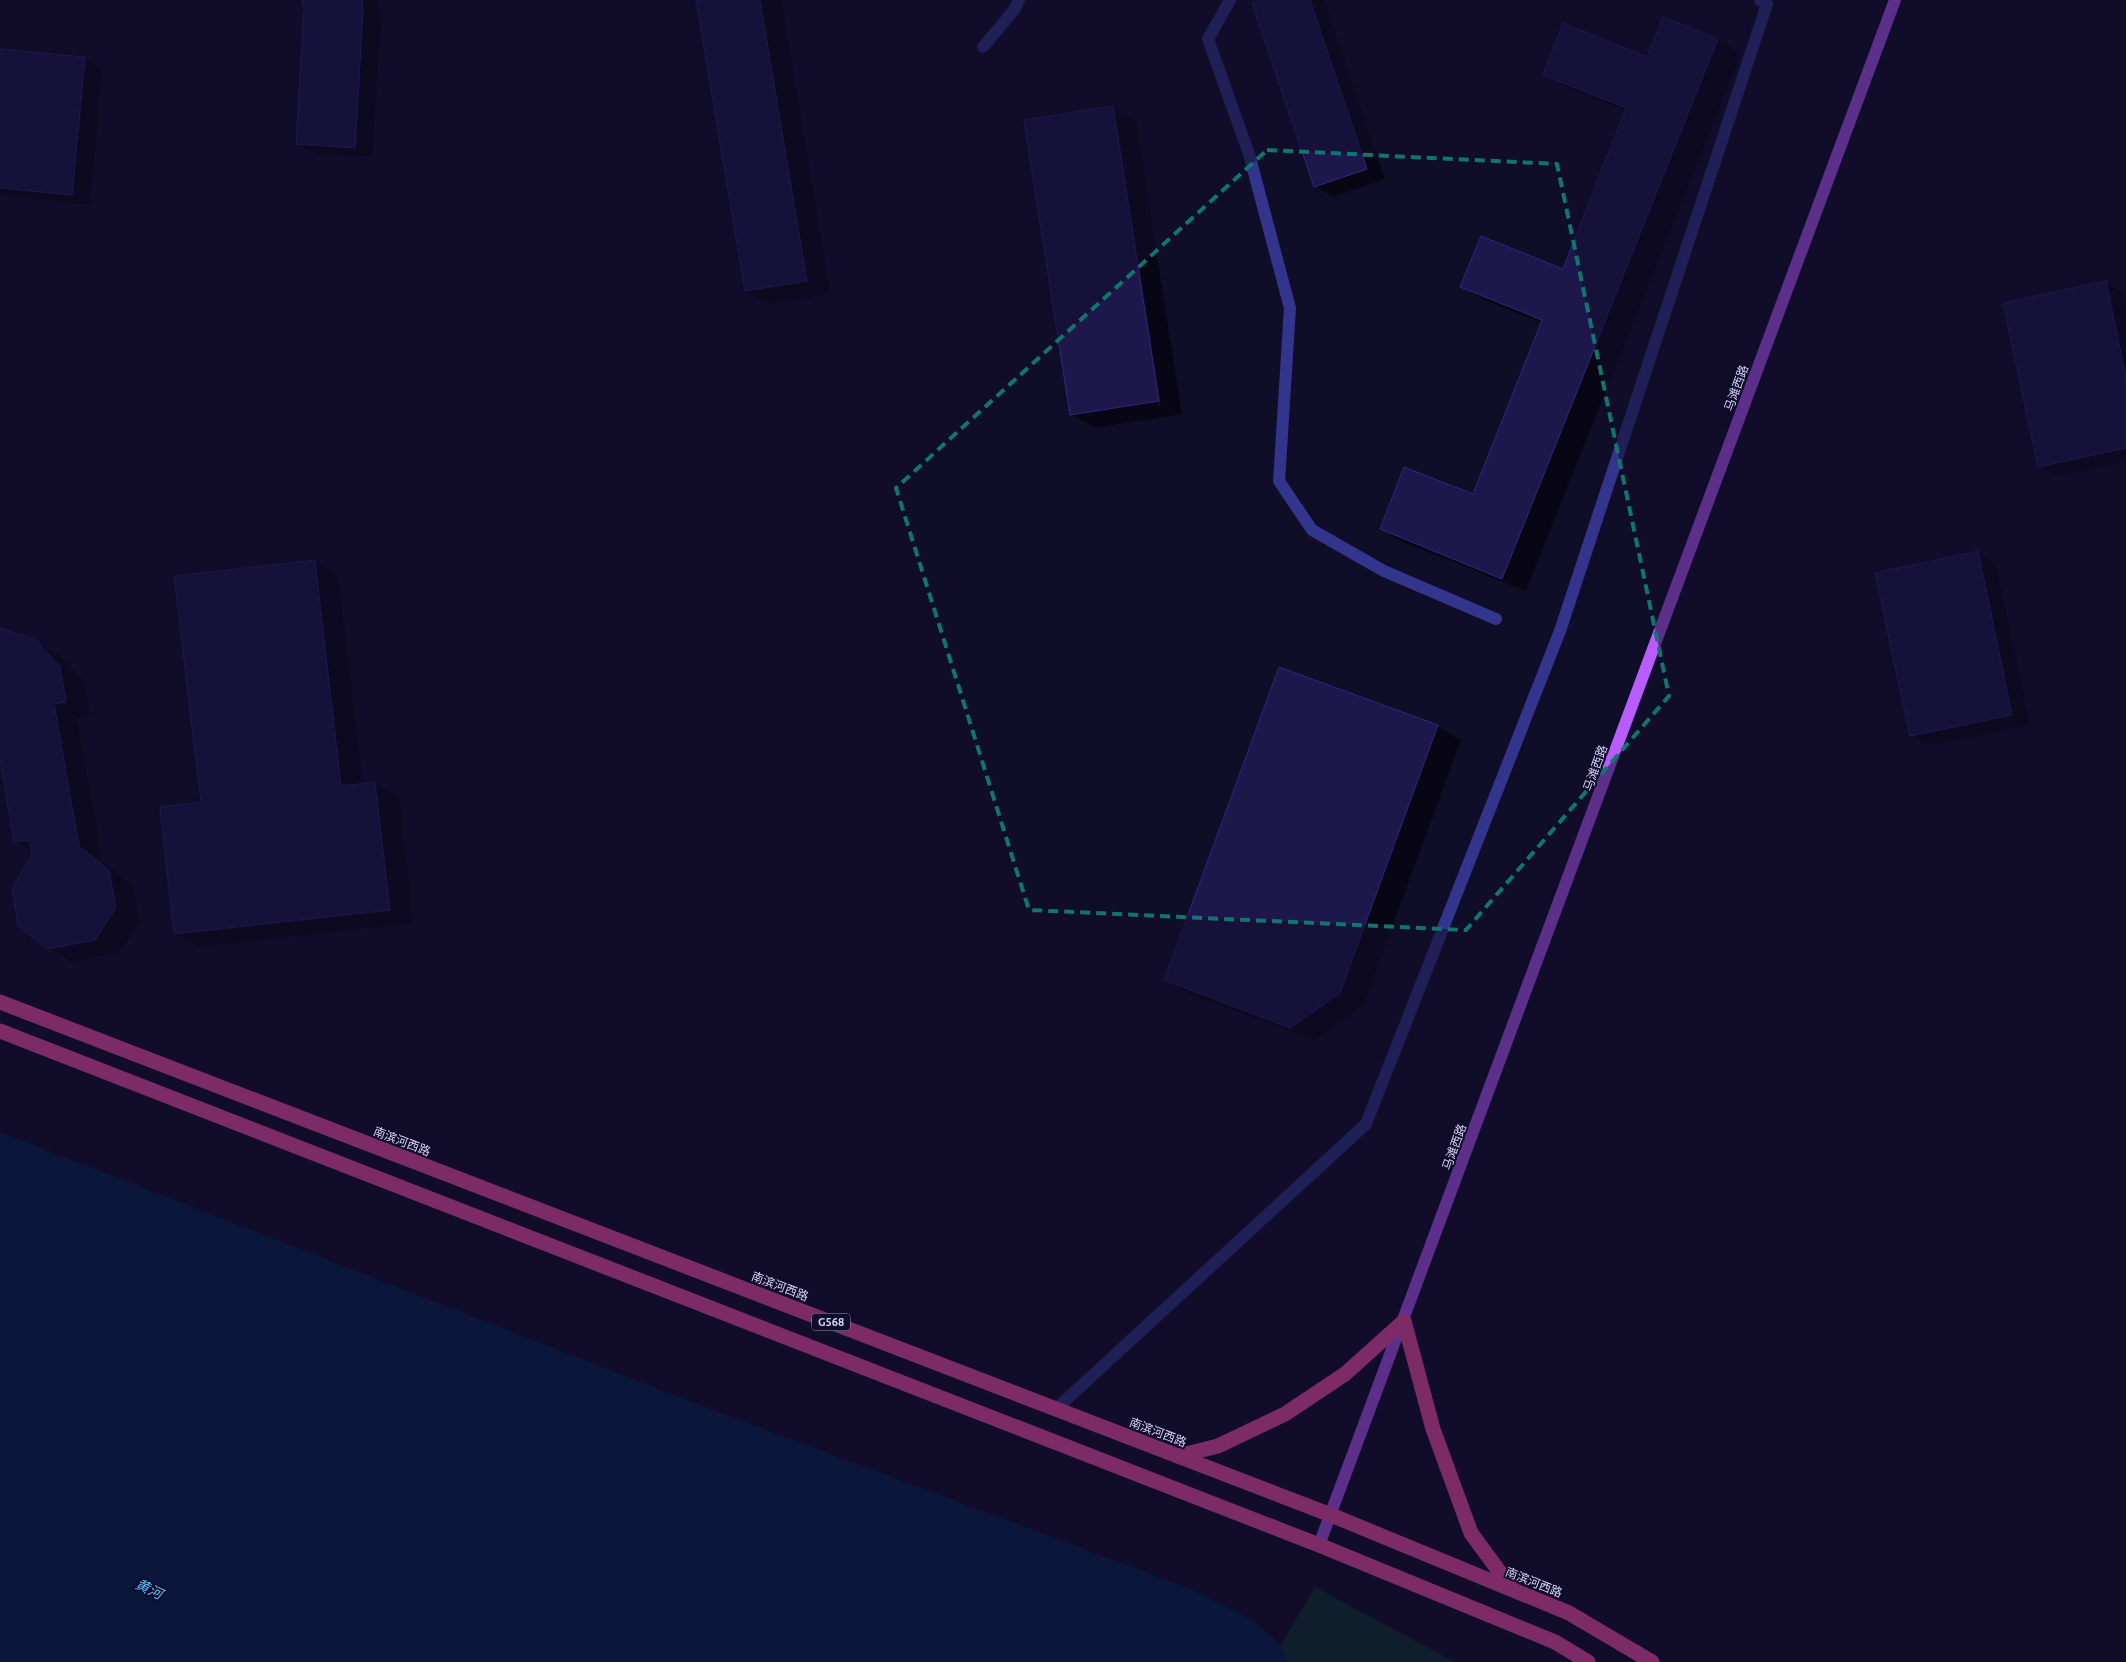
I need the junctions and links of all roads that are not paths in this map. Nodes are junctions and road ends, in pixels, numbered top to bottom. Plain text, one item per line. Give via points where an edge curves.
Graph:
1 (1019, 0) edge
2 (1230, 0) edge
3 (1760, 0) edge
4 (1895, 0) edge
5 (983, 47) dead end
6 (1496, 619) dead end
7 (0, 1002) edge
8 (0, 1031) edge
9 (1404, 1321) junction
10 (1056, 1408) junction
11 (1178, 1456) junction
12 (1331, 1515) junction
13 (1319, 1545) junction
14 (1512, 1589) junction
15 (1588, 1662) edge
16 (1652, 1662) edge

1 - 5 street
2 - 6 street via 1208,39 1248,154 1290,308 1280,481 1312,530 1384,571
3 - 10 street via 1767,4 1560,631 1366,1124
4 - 9 main road, 马滩西路
7 - 10 highway, 南滨河西路 / G568
8 - 13 highway, G568
9 - 11 highway via 1345,1374 1285,1414 1218,1446
9 - 12 main road, 马滩西路
9 - 14 highway via 1433,1428 1470,1533
10 - 11 highway, 南滨河西路 / G568
11 - 12 highway, 南滨河西路 / G568
12 - 13 main road, 马滩西路
12 - 14 highway, 南滨河西路 / G568
13 - 15 highway, G568 via 1555,1642
14 - 16 highway, 南滨河西路 / G568 via 1569,1612

